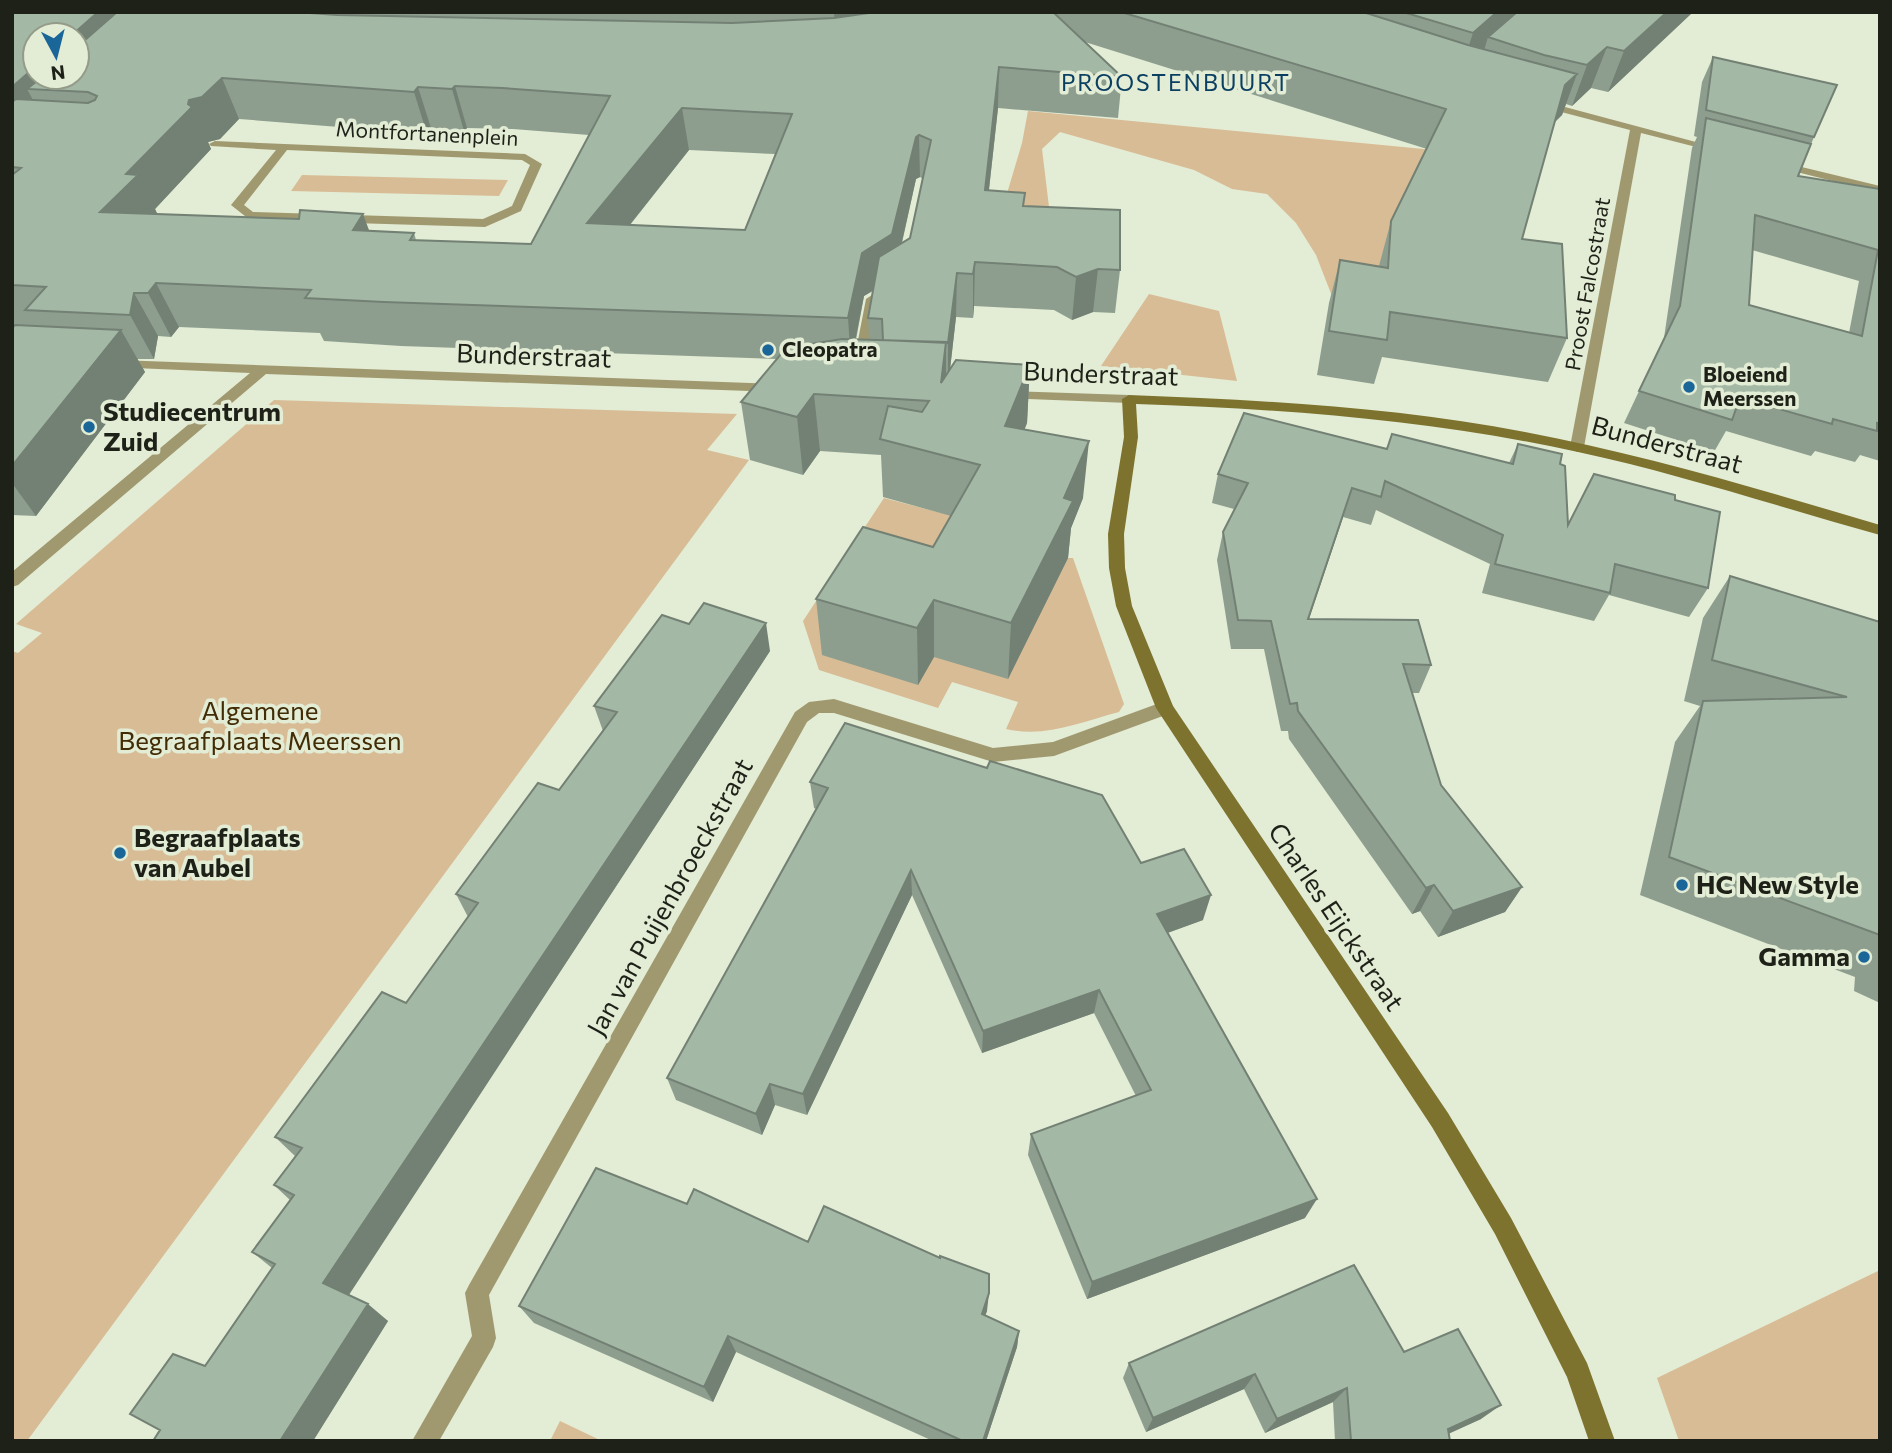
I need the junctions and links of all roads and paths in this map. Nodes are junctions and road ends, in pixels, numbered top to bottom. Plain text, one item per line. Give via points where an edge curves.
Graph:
1 (1546, 105) edge
2 (1636, 129) junction
3 (215, 144) dead end
4 (283, 148) junction
5 (1723, 151) edge
6 (1762, 161) edge
7 (1880, 190) edge
8 (882, 292) edge
9 (102, 364) edge
10 (261, 371) junction
11 (857, 377) edge
12 (786, 389) edge
13 (992, 395) edge
14 (1129, 399) junction
15 (1577, 447) junction
16 (1880, 530) edge
17 (12, 580) edge
18 (1165, 708) junction
19 (425, 1441) edge
20 (1602, 1441) edge

1 - 2 street
2 - 5 street
2 - 15 street, Proost Falcostraat
3 - 4 street, Montfortanenplein
4 - 4 street, Montfortanenplein via 525,157 536,164 517,208 485,223 250,216 237,205
6 - 7 street
8 - 11 street via 873,297
9 - 10 street, Bunderstraat
10 - 12 street, Bunderstraat
10 - 17 street
13 - 14 street, Bunderstraat
14 - 15 street, Bunderstraat via 1333,412 1457,426
14 - 18 street, Charles Eijckstraat via 1131,437 1116,534 1117,568 1124,606
15 - 16 street, Bunderstraat
18 - 19 street, Jan van Puijenbroeckstraat via 1054,749 993,755 834,706 815,707 801,717 477,1293 484,1338
18 - 20 street, Charles Eijckstraat via 1432,1109 1503,1226 1578,1372

